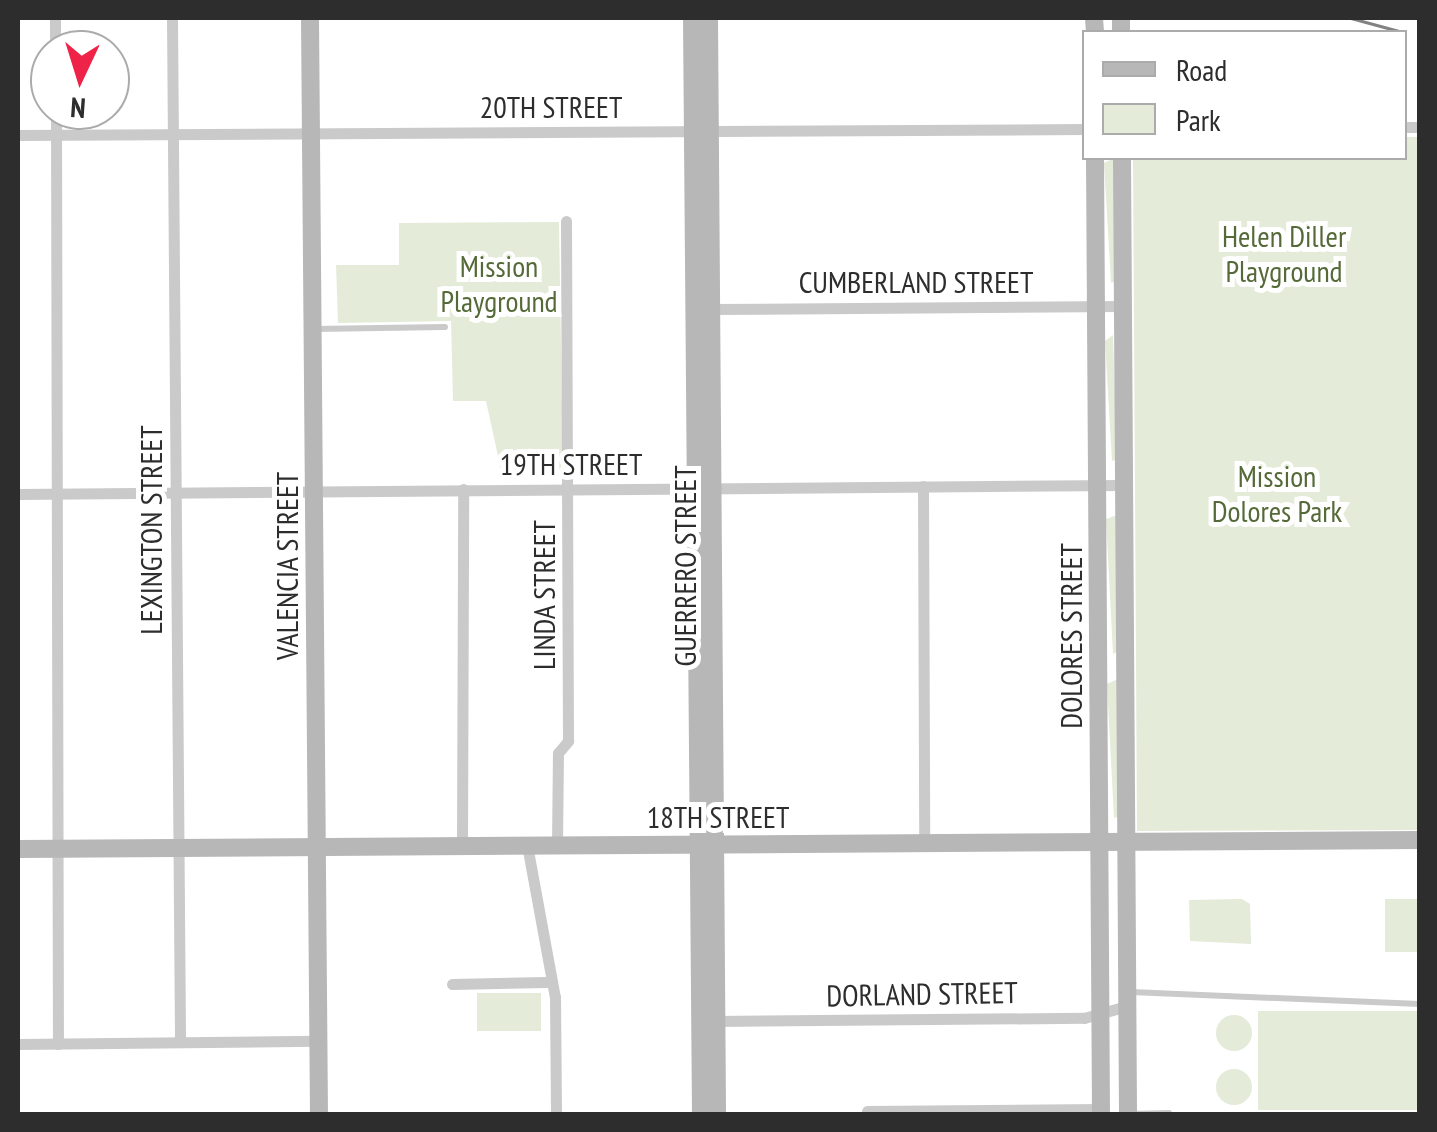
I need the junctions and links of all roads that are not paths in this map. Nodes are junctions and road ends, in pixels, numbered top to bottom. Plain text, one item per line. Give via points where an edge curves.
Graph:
1 (172, 18) edge
2 (310, 18) edge
3 (692, 18) edge
4 (709, 18) edge
5 (1082, 129) edge
6 (56, 130) edge
7 (702, 131) junction
8 (174, 134) junction
9 (311, 134) junction
10 (18, 135) edge
11 (56, 135) junction
12 (1096, 160) edge
13 (1122, 160) edge
14 (566, 220) dead end
15 (1096, 306) junction
16 (1122, 306) junction
17 (710, 309) junction
18 (444, 327) dead end
19 (313, 329) junction
20 (1097, 484) junction
21 (1124, 484) junction
22 (923, 486) junction
23 (569, 488) junction
24 (704, 488) junction
25 (464, 489) junction
26 (314, 490) junction
27 (176, 491) junction
28 (18, 494) edge
29 (58, 494) junction
30 (1098, 666) junction
31 (1125, 666) junction
32 (1420, 840) edge
33 (1126, 841) junction
34 (924, 842) junction
35 (1100, 842) junction
36 (705, 844) junction
37 (462, 845) junction
38 (527, 845) junction
39 (558, 845) junction
40 (316, 847) junction
41 (56, 848) junction
42 (178, 848) junction
43 (18, 849) edge
44 (546, 982) junction
45 (452, 984) dead end
46 (1127, 999) junction
47 (1420, 1004) edge
48 (1101, 1013) junction
49 (715, 1021) junction
50 (318, 1041) junction
51 (180, 1042) junction
52 (18, 1044) edge
53 (58, 1044) junction
54 (867, 1111) dead end
55 (1102, 1112) edge
56 (1169, 1113) edge
57 (318, 1114) edge
58 (556, 1114) edge
59 (700, 1114) edge
60 (717, 1114) edge
61 (1128, 1114) edge

1 - 8 street, LEXINGTON STREET
2 - 9 main road, VALENCIA STREET
3 - 7 main road, GUERRERO STREET
4 - 7 main road, GUERRERO STREET
5 - 7 street, 20TH STREET
6 - 11 street
7 - 9 street, 20TH STREET
7 - 17 main road, GUERRERO STREET
7 - 24 main road, GUERRERO STREET
8 - 9 street, 20TH STREET
8 - 11 street, 20TH STREET
8 - 27 street, LEXINGTON STREET
9 - 19 main road, VALENCIA STREET
10 - 11 street, 20TH STREET
11 - 29 street
12 - 15 main road, DOLORES STREET
13 - 16 main road, DOLORES STREET
14 - 23 street, LINDA STREET
15 - 16 street, CUMBERLAND STREET
15 - 17 street, CUMBERLAND STREET
15 - 20 main road, DOLORES STREET
16 - 21 main road, DOLORES STREET
17 - 24 main road, GUERRERO STREET
18 - 19 lane
19 - 26 main road, VALENCIA STREET
20 - 21 street, 19TH STREET
20 - 22 street, 19TH STREET
20 - 30 main road, DOLORES STREET
21 - 31 main road, DOLORES STREET
22 - 24 street, 19TH STREET
22 - 34 street
23 - 24 street, 19TH STREET
23 - 25 street, 19TH STREET
23 - 39 street, LINDA STREET via 568,742 558,753
24 - 36 main road, GUERRERO STREET
25 - 26 street, 19TH STREET
25 - 37 street
26 - 27 street, 19TH STREET
26 - 40 main road, VALENCIA STREET
27 - 29 street, 19TH STREET
27 - 42 street, LEXINGTON STREET
28 - 29 street, 19TH STREET
29 - 41 street
30 - 31 main road
30 - 35 main road, DOLORES STREET
31 - 33 main road, DOLORES STREET
32 - 33 main road, 18TH STREET
33 - 35 main road, 18TH STREET
33 - 46 main road, DOLORES STREET
34 - 35 main road, 18TH STREET
34 - 36 main road, 18TH STREET
35 - 48 main road, DOLORES STREET
36 - 39 main road, 18TH STREET
36 - 49 main road, GUERRERO STREET
36 - 59 main road, GUERRERO STREET
37 - 38 main road, 18TH STREET
37 - 40 main road, 18TH STREET
38 - 39 main road, 18TH STREET
38 - 44 street
40 - 42 main road, 18TH STREET
40 - 50 main road, VALENCIA STREET
41 - 42 main road, 18TH STREET
41 - 43 main road, 18TH STREET
41 - 53 street
42 - 51 street, LEXINGTON STREET
44 - 45 street
44 - 58 street via 556,996
46 - 47 lane
46 - 48 street, DORLAND STREET
46 - 61 main road, DOLORES STREET
48 - 49 street, DORLAND STREET
48 - 55 main road, DOLORES STREET
49 - 60 main road, GUERRERO STREET
50 - 51 street
50 - 57 main road, VALENCIA STREET
51 - 53 street
52 - 53 street
54 - 55 street
56 - 61 lane

